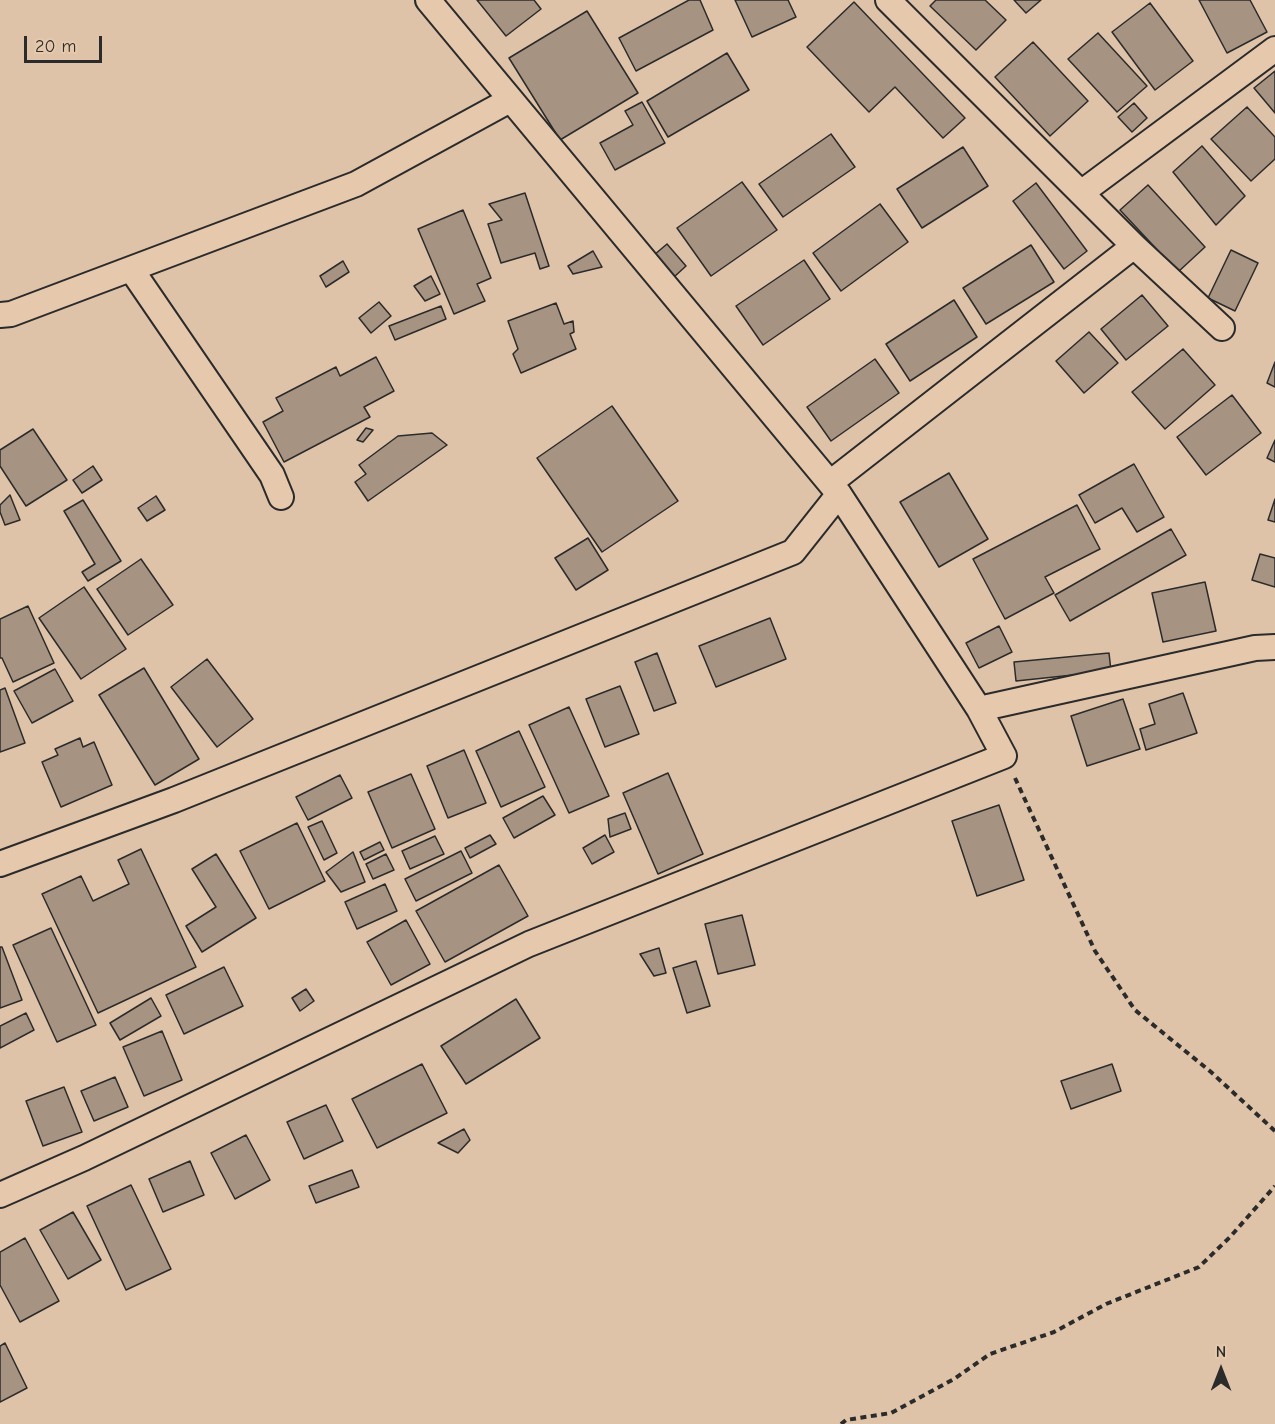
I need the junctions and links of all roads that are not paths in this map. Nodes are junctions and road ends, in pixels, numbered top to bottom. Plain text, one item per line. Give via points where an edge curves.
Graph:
1 (428, 0) edge
2 (888, 0) edge
3 (1275, 49) edge
4 (510, 100) junction
5 (1082, 193) junction
6 (1134, 246) junction
7 (131, 269) junction
8 (0, 315) edge
9 (1222, 328) dead end
10 (834, 488) junction
11 (281, 497) dead end
12 (1275, 647) edge
13 (979, 710) junction
14 (0, 864) edge
15 (0, 1195) edge

1 - 4 street
2 - 5 street
3 - 5 street
4 - 7 street via 356,184
4 - 10 street
5 - 6 street
6 - 9 street
6 - 10 street
7 - 8 street
7 - 11 street via 272,475
10 - 13 street
10 - 14 street via 794,552 174,800
12 - 13 street via 1255,648
13 - 15 street via 1004,756 529,944

